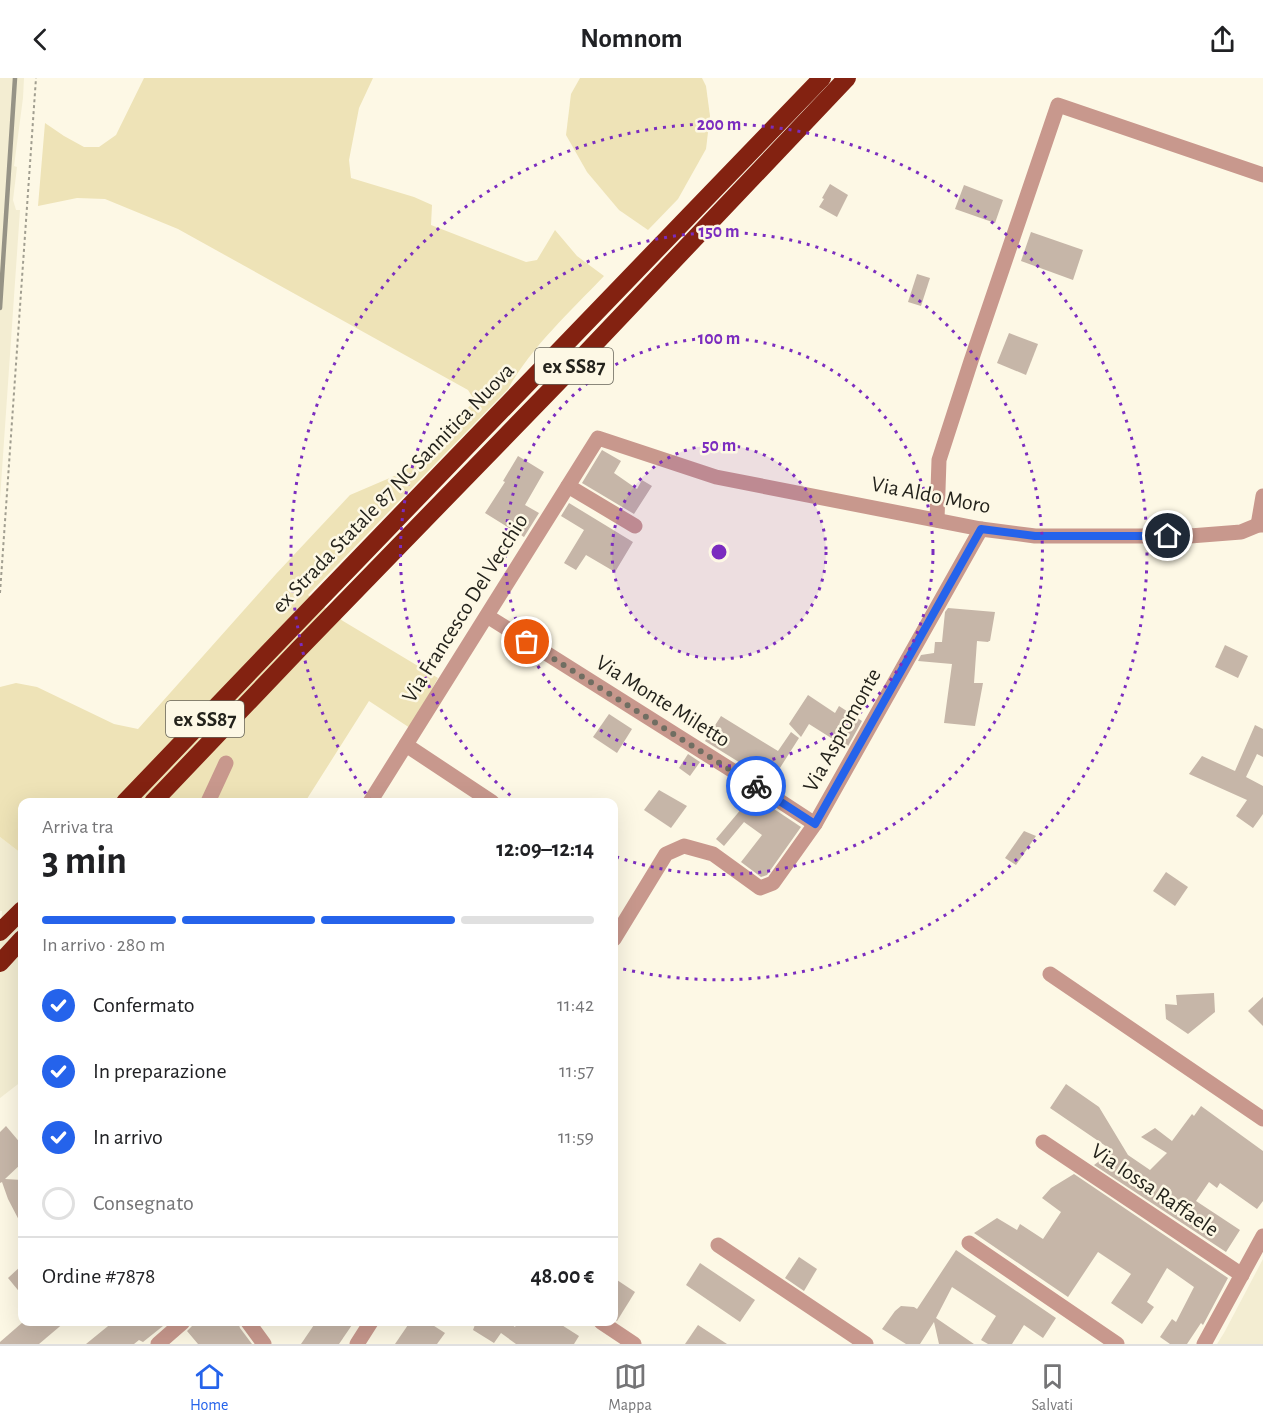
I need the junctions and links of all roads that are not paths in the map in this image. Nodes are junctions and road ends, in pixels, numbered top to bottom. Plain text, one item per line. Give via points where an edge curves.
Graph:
1 (822, 78) edge
2 (847, 78) edge
3 (1263, 175) edge
4 (598, 438) joint
5 (568, 486) junction
6 (1263, 496) edge
7 (937, 520) junction
8 (1260, 525) edge
9 (635, 526) dead end
10 (981, 529) junction
11 (487, 616) junction
12 (406, 745) junction
13 (226, 763) dead end
14 (129, 798) edge
15 (157, 798) edge
16 (210, 798) edge
17 (373, 798) edge
18 (486, 798) edge
19 (815, 824) junction
20 (18, 914) edge
21 (0, 932) edge
22 (618, 932) edge
23 (18, 943) edge
24 (0, 963) edge
25 (1050, 974) dead end
26 (1263, 1119) edge
27 (1043, 1142) dead end
28 (1263, 1236) edge
29 (969, 1243) dead end
30 (718, 1245) dead end
31 (1242, 1275) junction
32 (178, 1326) edge
33 (251, 1326) edge
34 (368, 1326) edge
35 (607, 1326) edge
36 (860, 1342) edge
37 (158, 1344) edge
38 (264, 1344) edge
39 (357, 1344) edge
40 (634, 1344) edge
41 (1117, 1344) edge
42 (1204, 1344) edge

1 - 14 highway, ex Strada Statale 87 NC Sannitica Nuova / ex SS87
2 - 15 highway, ex Strada Statale 87 NC Sannitica Nuova / ex SS87
3 - 7 street via 1058,105 939,460
4 - 5 street, Via Francesco Del Vecchio
4 - 7 street, Via Aldo Moro via 716,477
5 - 9 street
5 - 11 street, Via Francesco Del Vecchio
6 - 8 street
7 - 10 street, Via Aldo Moro
8 - 10 street, Via Aldo Moro via 1241,532 1190,536 1035,536
10 - 19 street, Via Aspromonte
11 - 12 street, Via Francesco Del Vecchio
11 - 19 street, Via Monte Miletto
12 - 17 street, Via Francesco Del Vecchio
12 - 18 street
13 - 16 street
19 - 22 street, Via Aspromonte via 772,883 760,888 713,854 684,846 666,854
20 - 21 highway
23 - 24 highway
25 - 26 street
27 - 31 street, Via Iossa Raffaele
28 - 31 street
29 - 41 street
30 - 36 street
31 - 42 street
32 - 37 street
33 - 38 street
34 - 39 street
35 - 40 street

